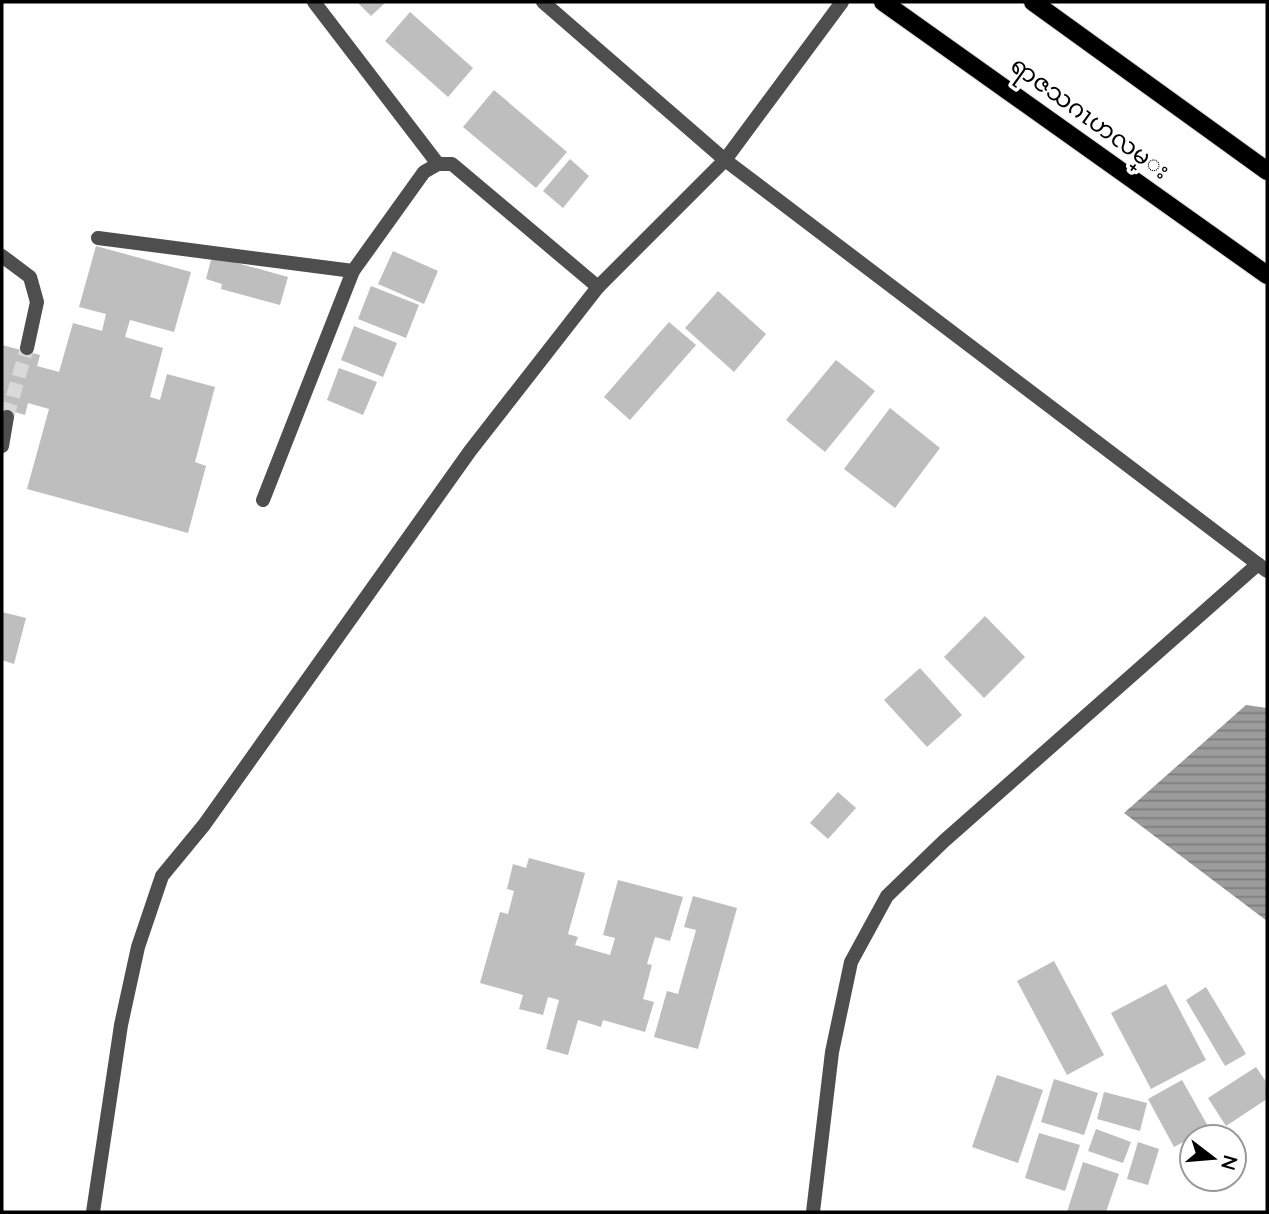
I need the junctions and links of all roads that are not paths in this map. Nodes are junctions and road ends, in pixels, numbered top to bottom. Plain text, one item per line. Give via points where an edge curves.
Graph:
1 (314, 2) edge
2 (542, 2) edge
3 (842, 2) edge
4 (883, 2) edge
5 (1032, 2) edge
6 (724, 160) junction
7 (438, 164) junction
8 (1267, 171) edge
9 (97, 238) dead end
10 (2, 256) edge
11 (353, 271) junction
12 (1267, 275) edge
13 (598, 287) junction
14 (27, 348) tunnel mouth
15 (7, 416) dead end
16 (2, 446) edge
17 (262, 500) dead end
18 (1263, 568) edge
19 (93, 1212) edge
20 (813, 1212) edge

1 - 7 street
2 - 6 street
3 - 6 street
4 - 12 main road, ရာဇသဂၤဟလမ္း
5 - 8 main road
6 - 13 street
6 - 18 street
7 - 11 street via 424,172
7 - 13 street via 452,164
9 - 11 street
10 - 14 street via 30,278 37,302
11 - 17 street
13 - 19 street via 470,451 204,825 162,876 138,947 121,1025
15 - 16 street
18 - 20 street via 944,841 887,896 851,962 832,1052

